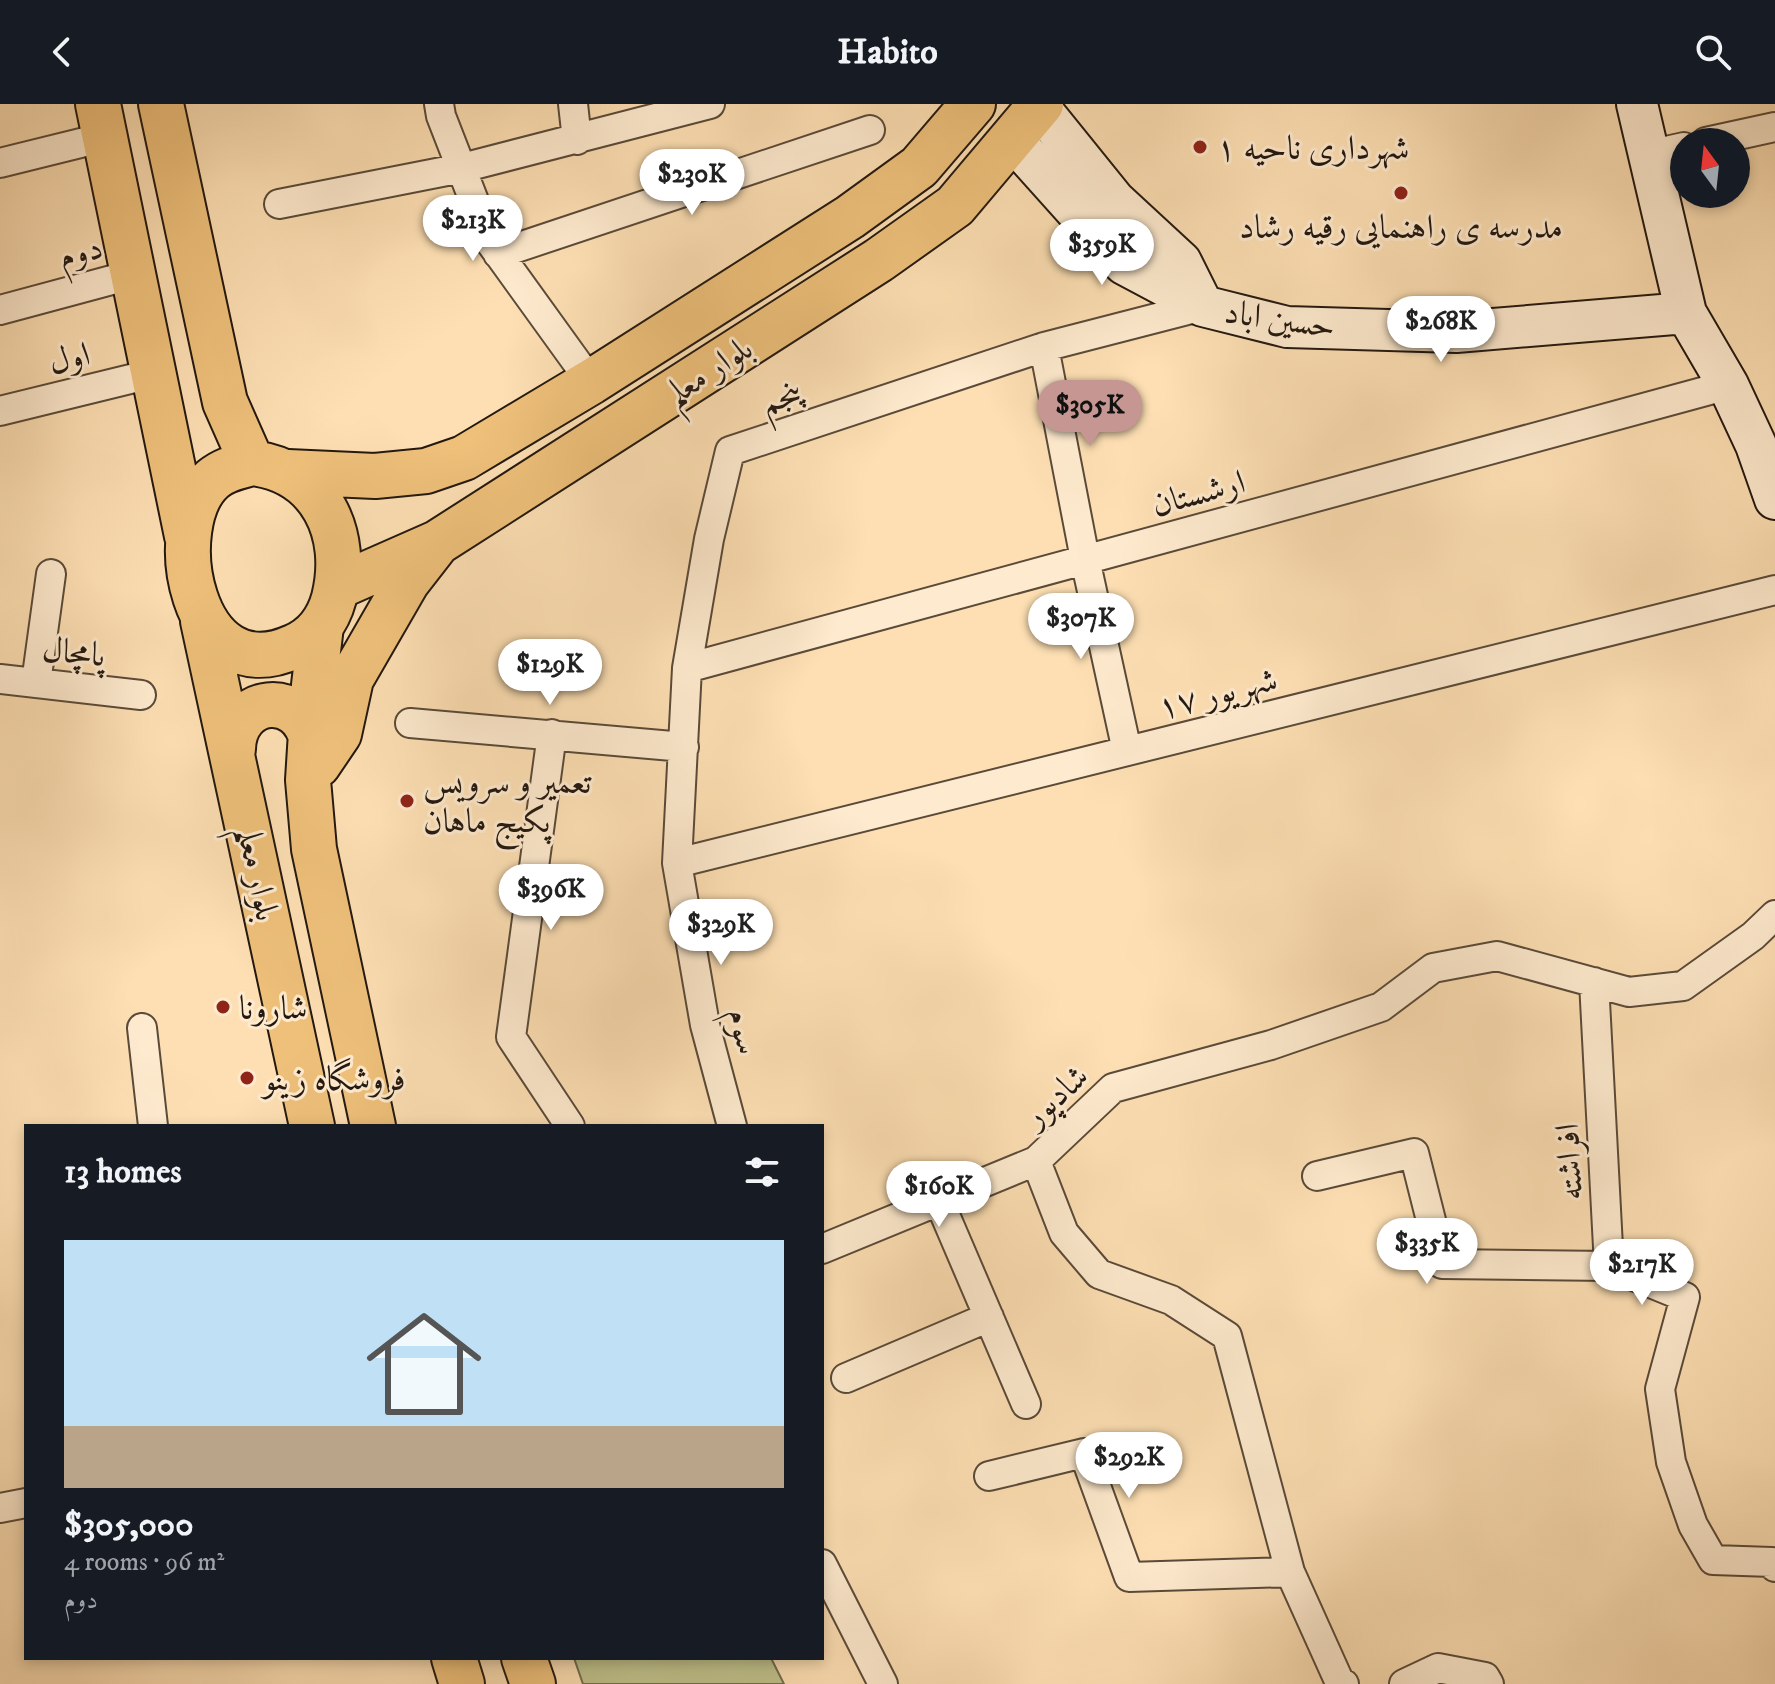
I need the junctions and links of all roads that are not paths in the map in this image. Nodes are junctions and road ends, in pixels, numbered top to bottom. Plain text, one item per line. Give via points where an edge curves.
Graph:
1 (161, 104) edge
2 (439, 104) edge
3 (573, 104) edge
4 (710, 104) edge
5 (973, 104) edge
6 (979, 104) edge
7 (1637, 104) edge
8 (1032, 113) edge
9 (101, 121) edge
10 (1775, 127) edge
11 (870, 130) dead end
12 (1750, 132) edge
13 (577, 140) junction
14 (1666, 151) edge
15 (0, 163) edge
16 (462, 168) junction
17 (279, 204) dead end
18 (498, 254) junction
19 (134, 274) junction
20 (1203, 306) junction
21 (0, 310) edge
22 (1686, 313) junction
23 (1044, 347) junction
24 (155, 373) junction
25 (591, 382) junction
26 (1728, 385) junction
27 (0, 411) edge
28 (1766, 441) edge
29 (270, 468) junction
30 (1775, 499) edge
31 (188, 540) junction
32 (437, 543) junction
33 (1085, 559) junction
34 (51, 574) dead end
35 (1775, 590) edge
36 (329, 606) junction
37 (203, 621) junction
38 (687, 668) junction
39 (0, 679) edge
40 (36, 683) junction
41 (141, 695) dead end
42 (410, 723) dead end
43 (552, 734) junction
44 (684, 747) junction
45 (233, 749) junction
46 (1127, 751) junction
47 (310, 761) junction
48 (682, 809) joint
49 (677, 863) junction
50 (1775, 915) edge
51 (1594, 982) junction
52 (142, 1028) dead end
53 (153, 1124) edge
54 (312, 1124) edge
55 (373, 1124) edge
56 (569, 1124) edge
57 (731, 1124) edge
58 (1036, 1161) junction
59 (1317, 1176) dead end
60 (939, 1201) junction
61 (824, 1248) edge
62 (1609, 1266) junction
63 (989, 1317) junction
64 (846, 1378) dead end
65 (1026, 1404) dead end
66 (989, 1476) dead end
67 (24, 1503) edge
68 (0, 1508) edge
69 (1775, 1567) edge
70 (824, 1568) edge
71 (1290, 1572) junction
72 (455, 1660) edge
73 (525, 1660) edge
74 (462, 1684) edge
75 (533, 1684) edge
76 (883, 1684) edge
77 (1344, 1684) edge
78 (1404, 1684) edge
79 (1489, 1684) edge

1 - 29 main road via 225,402
2 - 16 street
3 - 13 street
4 - 13 street
5 - 25 main road, بلوار معلم via 919,167
6 - 8 main road
7 - 14 street
8 - 20 street via 1181,262
8 - 20 street, حسین اباد via 1061,193 1124,264
8 - 32 main road, بلوار معلم via 955,206
9 - 15 street
9 - 19 main road
10 - 12 street
11 - 18 street
13 - 16 street
14 - 22 street
16 - 17 street
16 - 18 street
18 - 25 street
19 - 21 street, دوم
19 - 24 main road
20 - 22 street, حسین اباد via 1287,327 1456,332
20 - 23 street, پنجم
22 - 26 street
23 - 33 street
23 - 38 street, پنجم via 730,451
24 - 27 street, اول
24 - 31 main road
25 - 29 main road, بلوار معلم via 464,458 426,471 375,476
26 - 28 street
26 - 33 street, ارشستان
28 - 30 street
29 - 31 main road via 227,469 212,480 199,496
29 - 36 main road via 311,489 332,525 338,560
31 - 37 main road
32 - 36 main road, بلوار معلم
32 - 47 main road via 407,582 351,679 339,734
33 - 38 street, ارشستان
33 - 46 street
34 - 40 street
35 - 46 street, ۱۷ شهریور
36 - 37 main road via 298,645 255,656 234,651
36 - 47 main road, بلوار معلم via 314,685
37 - 45 main road, بلوار معلم
38 - 44 street, پنجم
39 - 40 street, پامچال
40 - 41 street, پامچال
42 - 43 street
43 - 44 street
43 - 56 street via 511,1037
44 - 48 street, پنجم
45 - 47 main road via 237,725 256,708 280,705 309,729
45 - 54 main road, بلوار معلم
46 - 49 street, ۱۷ شهریور
47 - 55 main road, بلوار معلم via 314,849
48 - 49 street, سوم
49 - 57 street, سوم via 705,1025
50 - 51 street via 1683,986 1629,992
51 - 58 street, شادپور via 1497,956 1433,968 1381,1007 1271,1045 1113,1088
51 - 62 street, افراشته
52 - 53 street
58 - 60 street
58 - 71 street, شادپور via 1064,1233 1099,1274 1171,1300 1227,1336
59 - 62 street via 1414,1153 1442,1264
60 - 61 street
60 - 63 street
62 - 69 street via 1685,1297 1660,1389 1671,1462 1693,1525 1713,1560 1772,1562
63 - 64 street
63 - 65 street
66 - 71 street via 1084,1453 1129,1577
67 - 68 street
70 - 76 street
71 - 77 street, شادپور
72 - 74 main road
73 - 75 main road
78 - 79 street via 1438,1668 1485,1677

